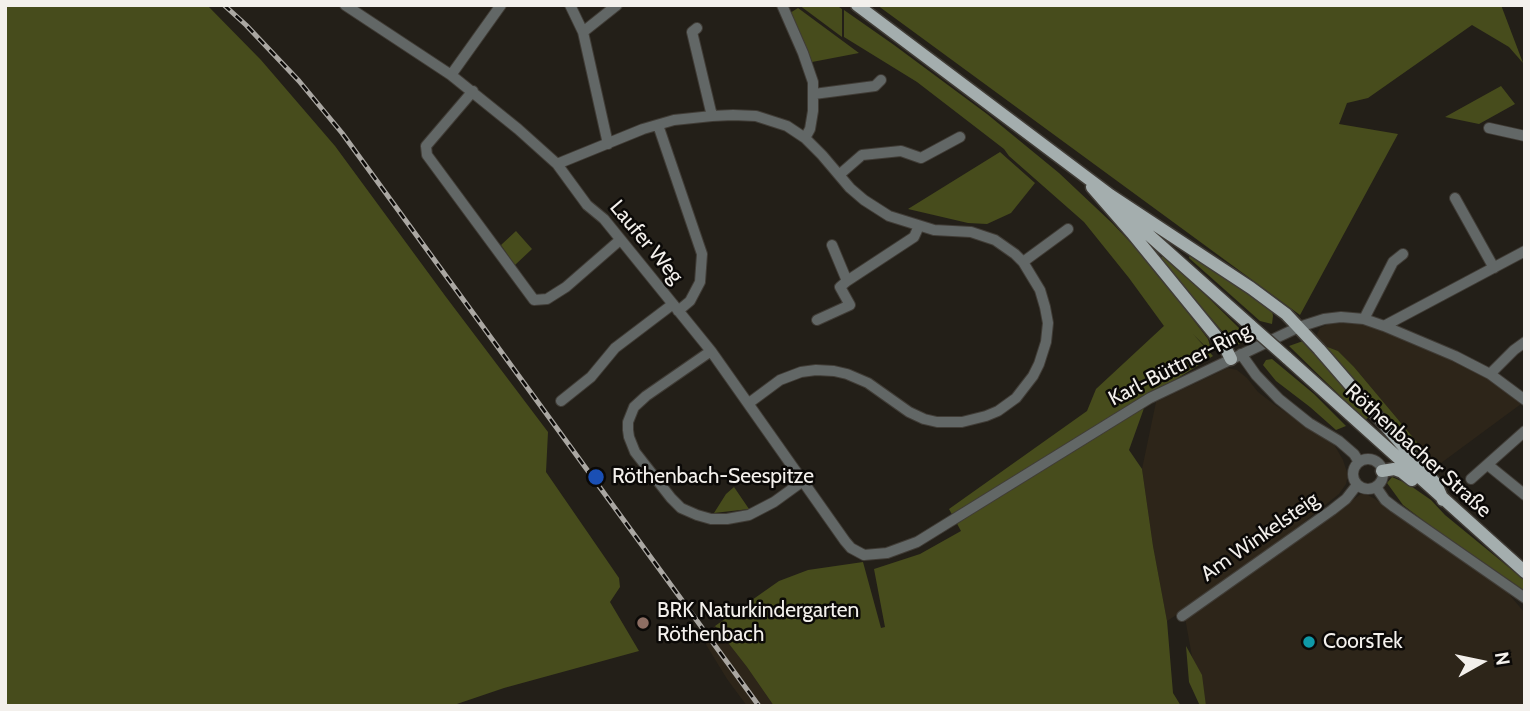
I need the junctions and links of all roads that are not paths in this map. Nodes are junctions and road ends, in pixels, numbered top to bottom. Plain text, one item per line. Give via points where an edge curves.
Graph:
1 (345, 5) edge
2 (500, 5) edge
3 (570, 5) edge
4 (617, 5) edge
5 (782, 5) edge
6 (857, 5) edge
7 (697, 27) dead end
8 (583, 32) junction
9 (451, 75) junction
10 (881, 80) dead end
11 (473, 91) junction
12 (814, 94) junction
13 (712, 116) junction
14 (658, 125) junction
15 (1489, 128) dead end
16 (1525, 136) edge
17 (804, 138) junction
18 (960, 138) dead end
19 (608, 144) junction
20 (557, 164) junction
21 (1078, 171) junction
22 (839, 175) junction
23 (1455, 198) dead end
24 (919, 226) junction
25 (1068, 229) dead end
26 (620, 240) junction
27 (832, 245) dead end
28 (1525, 250) edge
29 (1403, 254) dead end
30 (1023, 262) junction
31 (1494, 268) junction
32 (847, 281) junction
33 (676, 308) junction
34 (1364, 319) junction
35 (817, 320) dead end
36 (1384, 326) junction
37 (1299, 327) junction
38 (1525, 342) edge
39 (711, 351) junction
40 (1236, 356) junction
41 (1490, 374) junction
42 (1525, 400) edge
43 (561, 401) dead end
44 (749, 403) junction
45 (1525, 431) edge
46 (1359, 462) junction
47 (1488, 465) junction
48 (1382, 471) junction
49 (1471, 479) dead end
50 (803, 481) junction
51 (1357, 485) junction
52 (1376, 487) junction
53 (1525, 495) edge
54 (1444, 500) junction
55 (864, 555) joint
56 (1525, 572) edge
57 (1525, 597) edge
58 (1182, 616) dead end

1 - 9 street, Laufer Weg
2 - 9 street
3 - 8 street
4 - 8 street
5 - 12 street via 810,71
6 - 21 main road
7 - 13 street via 692,32
8 - 19 street
9 - 11 street, Laufer Weg
10 - 12 street via 875,86
11 - 20 street, Laufer Weg
11 - 26 street via 426,146 427,155 534,300 547,299 566,287
12 - 17 street via 810,129
13 - 14 street
13 - 17 street via 756,116 787,126
14 - 19 street
14 - 33 street via 702,254 700,282 690,301
15 - 16 street
17 - 22 street
18 - 22 street via 921,158 901,151 862,155
19 - 20 street
20 - 26 street, Laufer Weg
21 - 37 main road via 1251,288
21 - 40 main road
21 - 54 main road, Röthenbacher Straße, bridge
22 - 24 street via 864,201
23 - 31 street
24 - 30 street via 984,236
24 - 32 street via 914,237
25 - 30 street
26 - 33 street, Laufer Weg
27 - 32 street
28 - 31 street
29 - 34 street via 1393,262
30 - 44 street via 1041,290 1048,323 1046,342 1026,386 998,411 962,422 937,422 902,408 868,383 847,374 816,370 780,380
31 - 36 street
32 - 35 street via 840,287 850,305
33 - 39 street, Laufer Weg
33 - 43 street via 615,348 591,377
34 - 36 street, Karl-Büttner-Ring
34 - 37 street, Karl-Büttner-Ring via 1324,319
36 - 41 street, Karl-Büttner-Ring
37 - 40 street, Karl-Büttner-Ring
37 - 54 main road via 1436,484
38 - 41 street
39 - 44 street, Laufer Weg
39 - 50 street via 634,407 628,430 635,452 681,508 712,519 749,515
40 - 46 street via 1279,399 1339,441
40 - 55 street, Karl-Büttner-Ring via 1150,398 917,542 887,553
41 - 42 street, Karl-Büttner-Ring
44 - 50 street, Laufer Weg
45 - 47 street
46 - 48 street via 1373,460
46 - 51 street via 1353,471
47 - 49 street
47 - 53 street
48 - 52 street
48 - 54 main road via 1402,472 1434,499
50 - 55 street, Laufer Weg via 845,541
51 - 52 street
51 - 58 street, Am Winkelsteig via 1332,510
52 - 57 street via 1394,507
54 - 56 main road, Röthenbacher Straße

